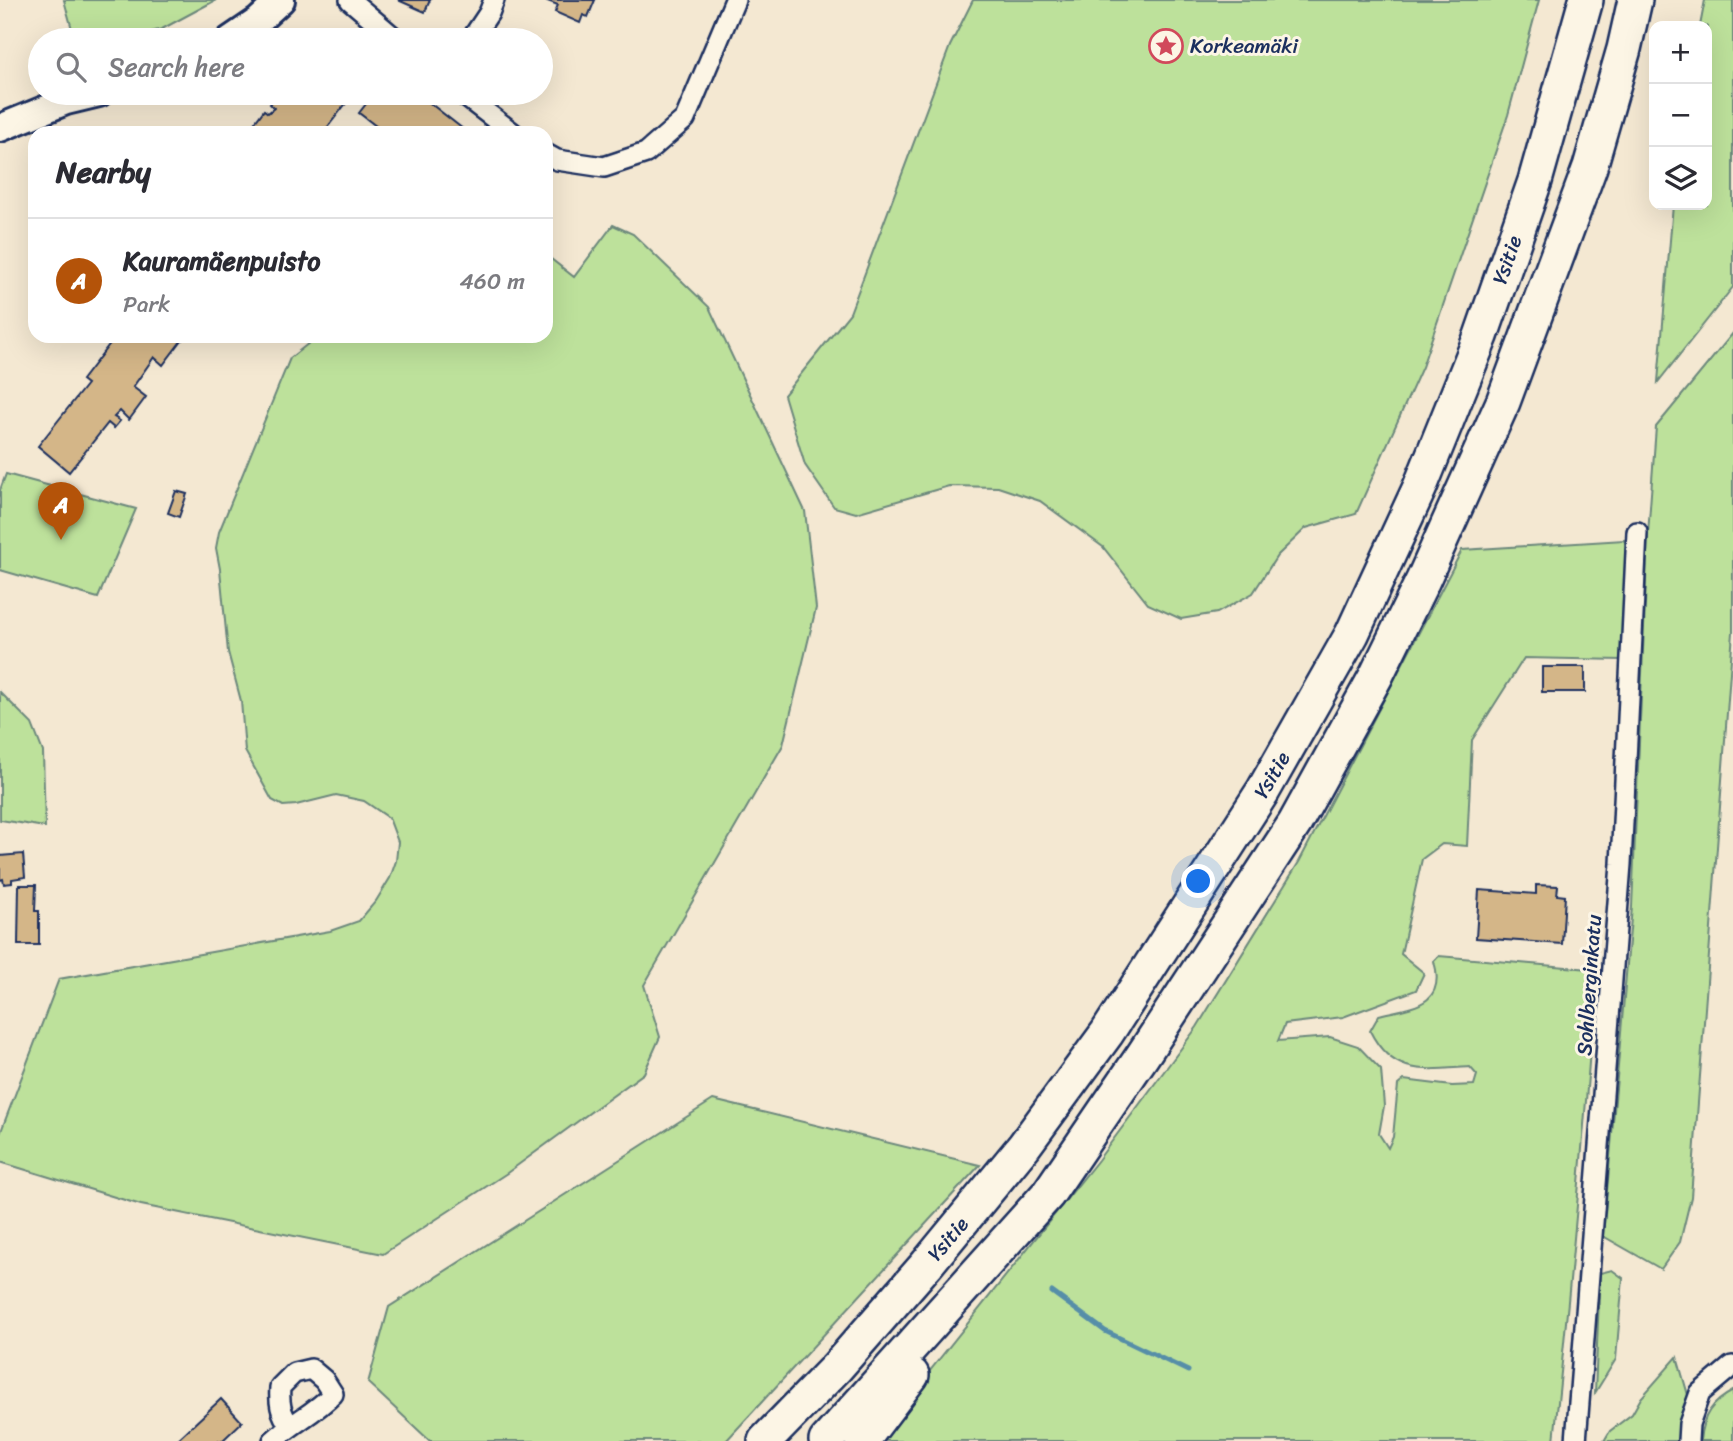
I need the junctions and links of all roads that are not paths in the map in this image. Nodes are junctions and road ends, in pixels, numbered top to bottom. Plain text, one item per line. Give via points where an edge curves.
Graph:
1 (281, 0) edge
2 (349, 0) edge
3 (494, 0) edge
4 (735, 0) edge
5 (1586, 0) edge
6 (1634, 0) edge
7 (248, 28) edge
8 (383, 28) edge
9 (479, 28) edge
10 (56, 105) edge
11 (477, 105) edge
12 (504, 126) edge
13 (0, 128) edge
14 (553, 158) edge
15 (1637, 532) dead end
16 (1048, 1194) junction
17 (1732, 1366) edge
18 (290, 1425) dead end
19 (1688, 1434) edge
20 (273, 1441) edge
21 (765, 1441) edge
22 (826, 1441) edge
23 (862, 1441) edge
24 (1576, 1441) edge

1 - 7 street
2 - 8 street
3 - 9 street
4 - 14 street via 685,119 646,153 604,167
5 - 21 highway, Ysitie via 1535,181 1481,336 1409,512 1352,634 1311,707 1263,791 1107,1032 1024,1146 864,1336
6 - 16 highway, Ysitie via 1590,167 1503,402 1376,676 1295,823
10 - 13 street
11 - 12 street
15 - 24 street, Sohlberginkatu via 1621,864
16 - 22 highway, Ysitie
16 - 23 highway
17 - 19 street via 1700,1393
18 - 20 street

